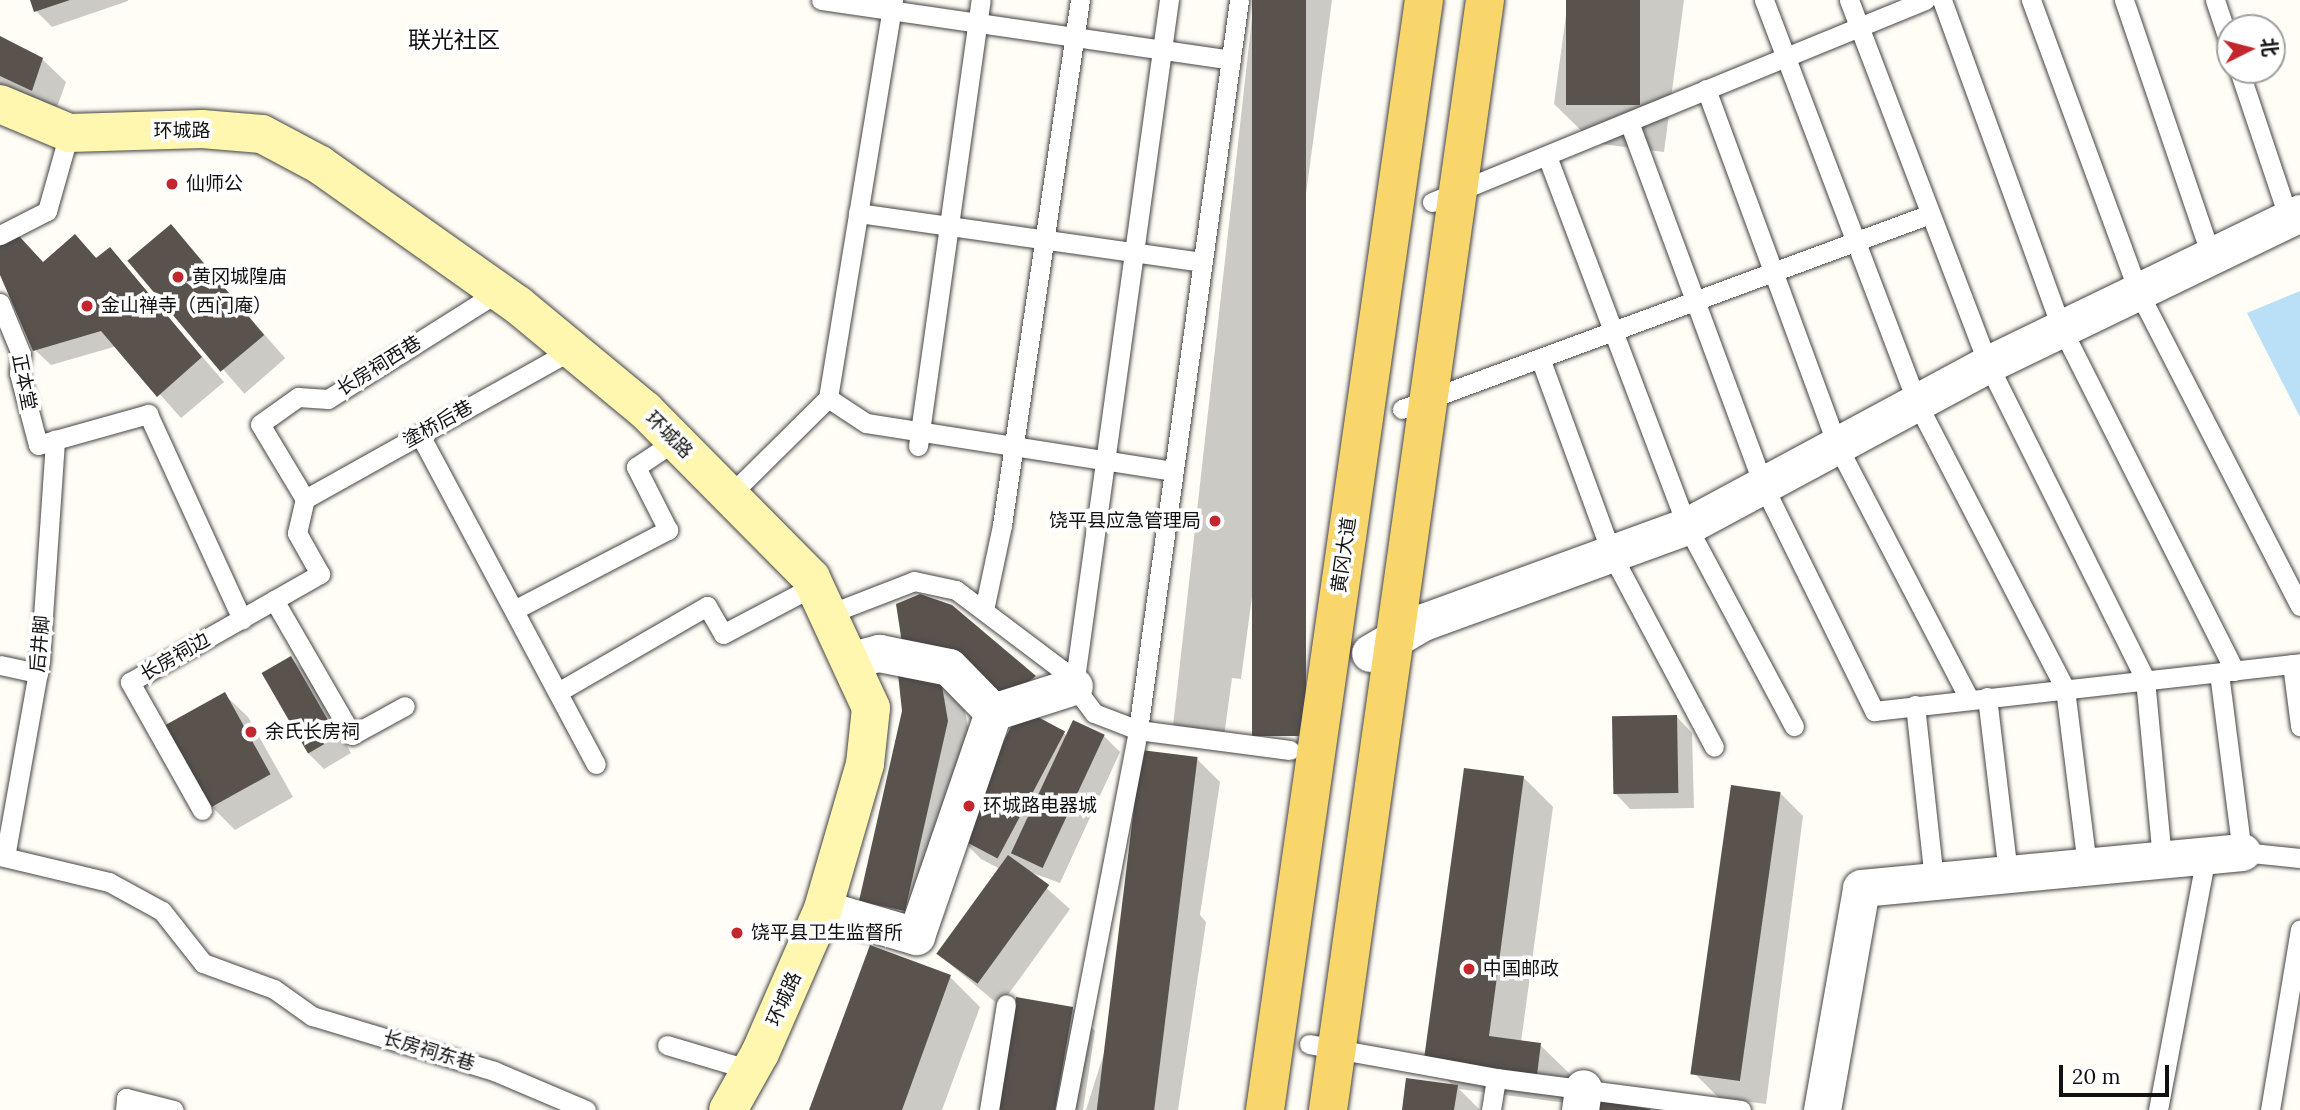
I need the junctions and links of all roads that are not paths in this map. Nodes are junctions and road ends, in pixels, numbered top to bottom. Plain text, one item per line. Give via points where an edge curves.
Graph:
1 (821, 0) edge
2 (894, 0) edge
3 (981, 0) edge
4 (1080, 0) edge
5 (1169, 0) edge
6 (1239, 0) edge
7 (1424, 0) edge
8 (1485, 0) edge
9 (1764, 0) edge
10 (1849, 0) edge
11 (1925, 0) edge
12 (1942, 0) edge
13 (2031, 0) edge
14 (2124, 0) edge
15 (1858, 25) junction
16 (1785, 56) junction
17 (1231, 61) junction
18 (2244, 84) edge
19 (1706, 89) junction
20 (0, 104) edge
21 (1629, 121) junction
22 (69, 132) junction
23 (1547, 156) junction
24 (1432, 202) dead end
25 (858, 213) junction
26 (1930, 214) junction
27 (2294, 219) edge
28 (1, 234) edge
29 (1044, 240) junction
30 (1855, 240) junction
31 (1137, 254) junction
32 (2211, 256) junction
33 (1203, 262) junction
34 (1773, 271) junction
35 (2138, 291) junction
36 (498, 292) junction
37 (1695, 300) junction
38 (0, 303) edge
39 (2062, 328) junction
40 (1613, 330) junction
41 (572, 350) junction
42 (1540, 358) junction
43 (1988, 364) junction
44 (828, 398) junction
45 (1917, 403) junction
46 (1402, 409) dead end
47 (420, 435) junction
48 (55, 440) junction
49 (675, 441) junction
50 (918, 446) dead end
51 (1838, 447) junction
52 (1172, 471) junction
53 (1764, 487) junction
54 (729, 496) junction
55 (305, 499) junction
56 (1687, 526) junction
57 (1612, 555) junction
58 (274, 600) junction
59 (822, 600) junction
60 (2300, 606) edge
61 (514, 610) junction
62 (984, 610) junction
63 (242, 619) junction
64 (1370, 653) dead end
65 (852, 660) junction
66 (2296, 664) edge
67 (0, 665) edge
68 (2227, 672) junction
69 (38, 673) junction
70 (2145, 679) junction
71 (1074, 687) junction
72 (2065, 689) junction
73 (558, 692) junction
74 (1978, 698) junction
75 (1915, 705) junction
76 (405, 706) dead end
77 (993, 712) junction
78 (1794, 726) dead end
79 (2300, 726) edge
80 (1138, 730) junction
81 (1714, 747) dead end
82 (1290, 750) dead end
83 (596, 764) dead end
84 (202, 810) dead end
85 (2300, 846) edge
86 (2242, 852) junction
87 (2206, 855) junction
88 (2, 856) edge
89 (2162, 858) junction
90 (2300, 858) edge
91 (2087, 866) junction
92 (2008, 873) junction
93 (1934, 881) junction
94 (823, 909) junction
95 (2300, 929) edge
96 (274, 989) joint
97 (1006, 1004) dead end
98 (1309, 1044) dead end
99 (667, 1045) dead end
100 (751, 1070) junction
101 (1496, 1079) junction
102 (1582, 1099) edge
103 (121, 1106) edge
104 (1676, 1106) edge
105 (174, 1110) edge
106 (586, 1110) edge
107 (728, 1110) edge
108 (989, 1110) edge
109 (1065, 1110) edge
110 (1265, 1110) edge
111 (1328, 1110) edge
112 (1491, 1110) edge
113 (1741, 1110) edge
114 (1822, 1110) edge
115 (2158, 1110) edge
116 (2270, 1110) edge

1 - 17 lane
2 - 25 lane
3 - 50 lane
4 - 29 lane
5 - 31 lane
6 - 17 lane
7 - 110 main road, 黄冈大道
8 - 111 main road
9 - 16 lane
10 - 15 lane
11 - 15 lane
12 - 39 lane
13 - 35 lane
14 - 32 lane
15 - 16 lane
15 - 26 lane
16 - 19 lane
16 - 30 lane
17 - 33 lane
18 - 27 lane
19 - 21 lane
19 - 34 lane
20 - 22 main road, 环城路
21 - 23 lane
21 - 37 lane
22 - 28 lane via 47,211
22 - 36 main road, 环城路 via 202,129 262,134 320,165
23 - 24 lane
23 - 40 lane
25 - 29 lane
25 - 44 lane
26 - 30 lane
26 - 43 lane
27 - 32 street
29 - 31 lane
29 - 62 lane
30 - 34 lane
30 - 45 lane
31 - 33 lane
31 - 71 lane
32 - 35 street
33 - 52 lane
34 - 37 lane
34 - 51 lane
35 - 39 street
35 - 60 lane
36 - 41 main road, 环城路
36 - 55 lane, 长房祠西巷 via 328,399 298,397 260,424
37 - 40 lane
37 - 53 lane
38 - 48 lane, 正本堂 via 21,354 19,373 38,445
39 - 43 street
39 - 68 lane
40 - 42 lane
40 - 56 lane
41 - 47 lane, 塗桥后巷
41 - 49 main road, 环城路
42 - 46 lane
42 - 57 lane
43 - 45 street
43 - 70 lane
44 - 52 lane via 866,423
44 - 54 lane
45 - 51 street
45 - 72 lane
47 - 55 lane, 塗桥后巷
47 - 61 lane
48 - 63 lane via 148,414
48 - 69 lane, 后井脚
49 - 54 main road, 环城路
49 - 61 lane via 636,467 668,530
51 - 53 street
51 - 74 lane
52 - 80 lane
53 - 56 street
53 - 75 lane via 1874,711
54 - 59 main road, 环城路
55 - 58 lane, 长房祠边 via 297,533 320,574
56 - 57 street
56 - 78 lane
57 - 64 street via 1423,622
57 - 81 lane
58 - 63 lane, 长房祠边
58 - 76 lane via 352,735
59 - 62 lane via 914,581 957,590
59 - 65 main road, 环城路
59 - 73 lane via 723,634 707,606
61 - 73 lane
62 - 71 lane via 1061,669
63 - 84 lane, 长房祠边 via 130,682
65 - 77 street via 879,653 949,667
65 - 94 main road, 环城路 via 871,708 866,753 844,848
66 - 68 lane
66 - 79 lane
67 - 69 lane
68 - 70 lane
68 - 86 lane
69 - 88 lane, 后井脚
70 - 72 lane
70 - 89 lane
71 - 77 street
71 - 80 lane via 1094,713
72 - 74 lane
72 - 91 lane
73 - 83 lane
74 - 75 lane
74 - 92 lane
75 - 93 lane
77 - 94 street via 916,936
80 - 82 lane
80 - 109 lane
85 - 86 lane
86 - 87 street
86 - 90 lane
87 - 89 street
87 - 115 lane
88 - 96 lane, 后井脚 via 109,882 162,911 203,963
89 - 91 street
91 - 92 street
92 - 93 street
93 - 114 street via 1861,888
94 - 100 main road, 环城路
95 - 116 lane
96 - 106 lane, 长房祠东巷 via 312,1016 494,1071
97 - 108 lane
98 - 101 lane
99 - 100 lane
100 - 107 main road, 环城路
101 - 102 lane
101 - 112 lane
102 - 104 lane
103 - 105 lane
104 - 113 lane

